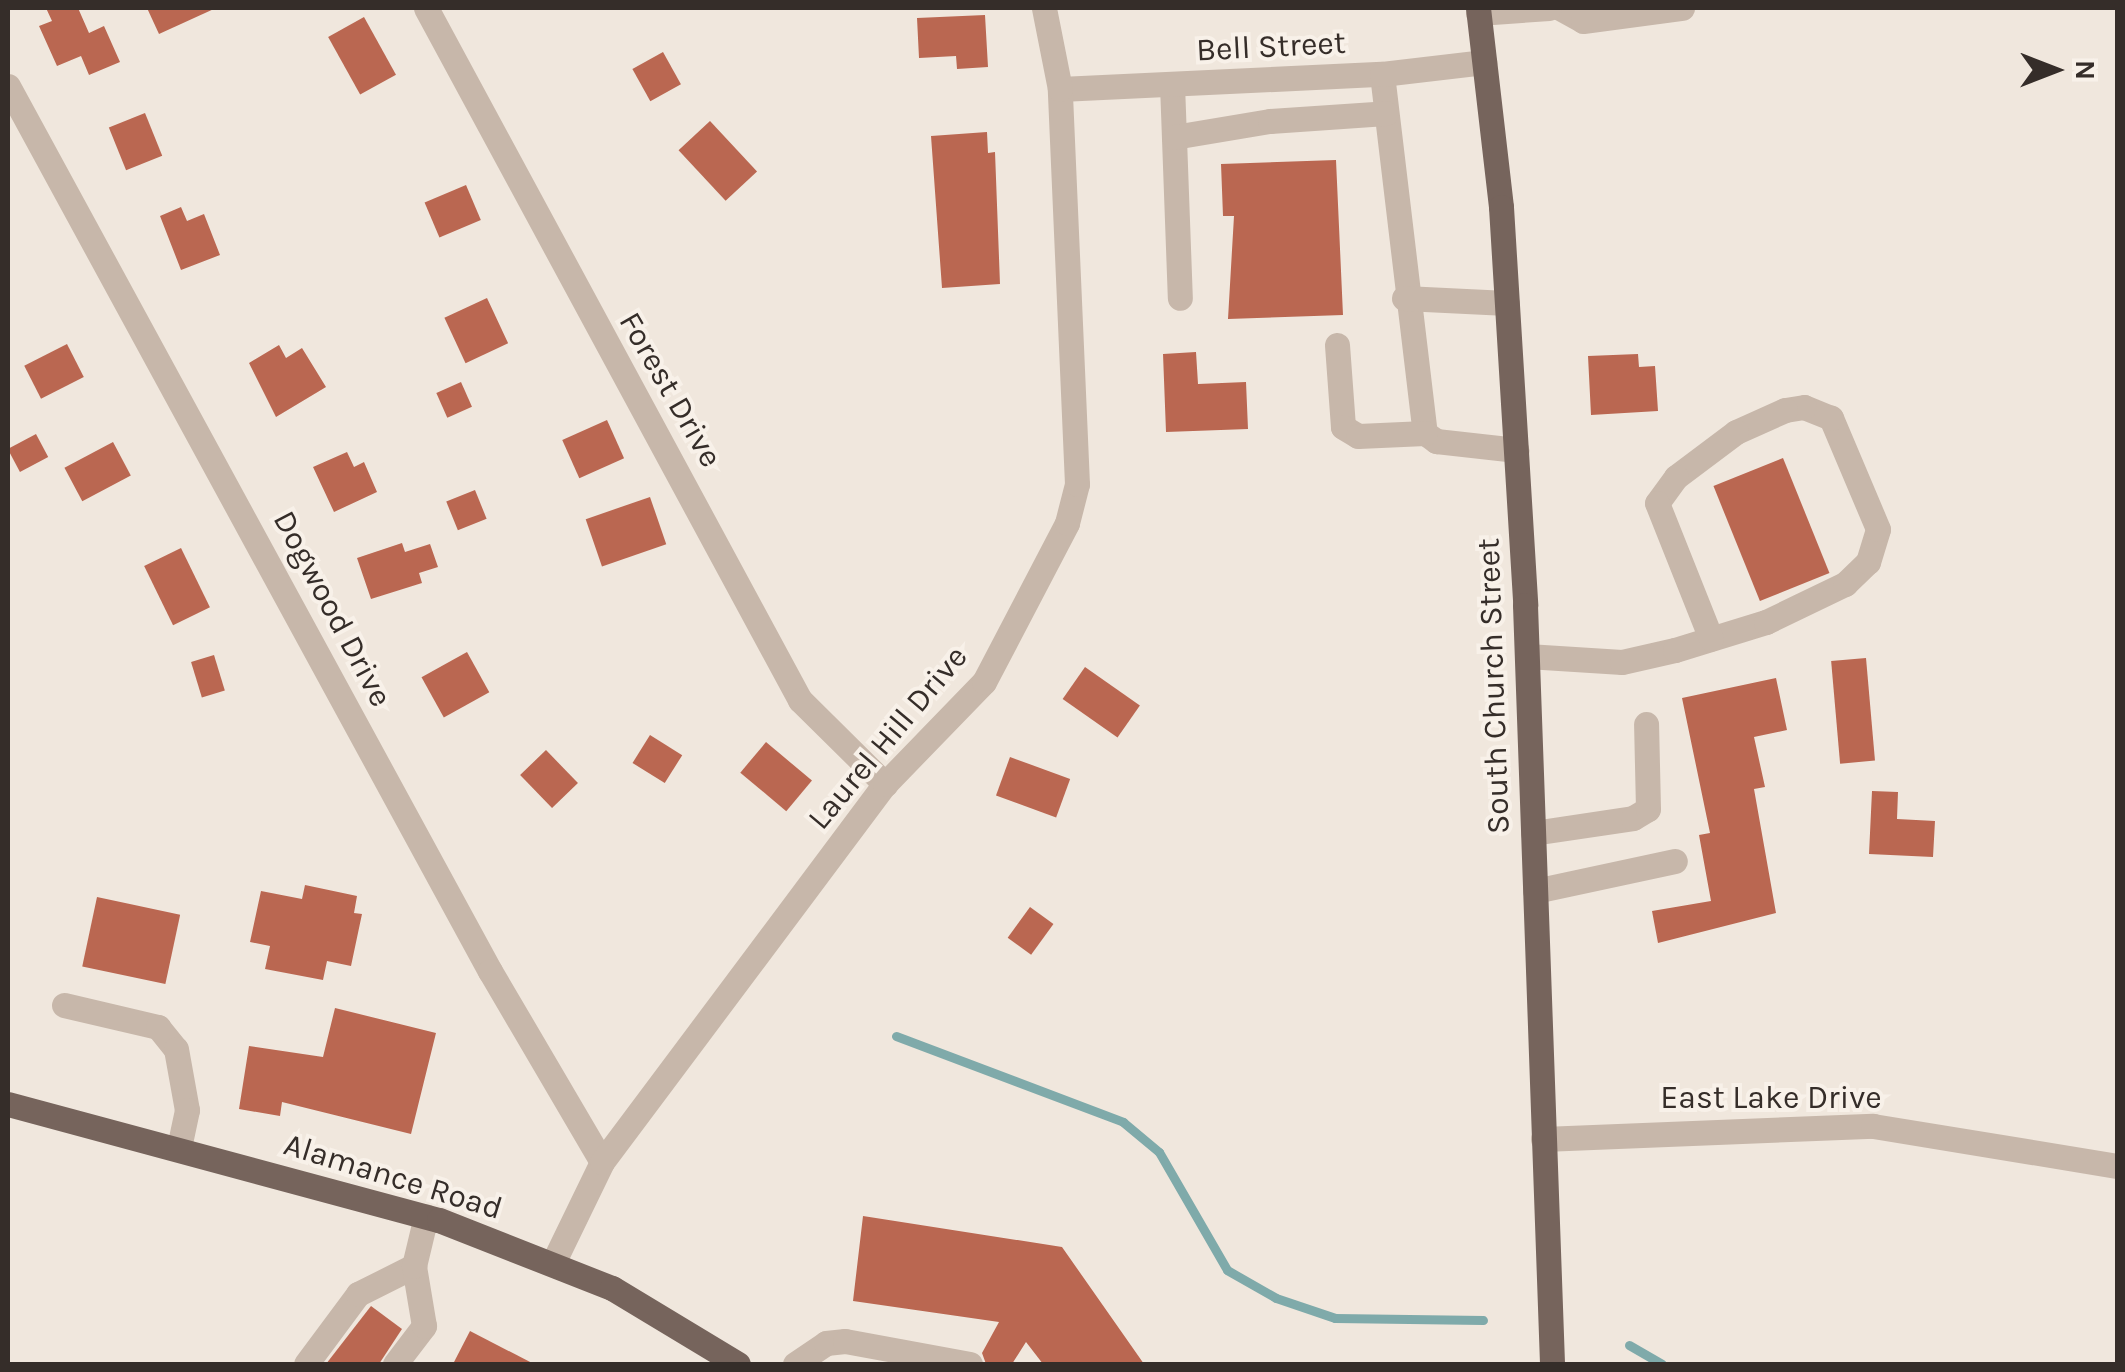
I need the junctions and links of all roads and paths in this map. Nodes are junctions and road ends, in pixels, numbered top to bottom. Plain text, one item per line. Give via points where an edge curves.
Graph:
1 (426, 8) edge
2 (1044, 8) edge
3 (1548, 8) edge
4 (1560, 8) edge
5 (1682, 8) edge
6 (1478, 10) edge
7 (1594, 14) edge
8 (1484, 62) junction
9 (1382, 74) junction
10 (1172, 84) junction
11 (8, 86) edge
12 (1060, 89) junction
13 (1386, 113) junction
14 (1174, 137) junction
15 (1180, 298) dead end
16 (1404, 298) junction
17 (1507, 303) junction
18 (1337, 345) dead end
19 (1425, 433) junction
20 (1516, 450) junction
21 (1711, 639) junction
22 (1527, 656) junction
23 (1646, 724) dead end
24 (885, 784) junction
25 (1533, 832) junction
26 (1676, 861) dead end
27 (1535, 891) junction
28 (64, 1006) dead end
29 (8, 1104) edge
30 (1543, 1139) junction
31 (179, 1147) junction
32 (602, 1162) junction
33 (2118, 1166) edge
34 (426, 1216) junction
35 (553, 1263) junction
36 (414, 1266) junction
37 (306, 1364) edge
38 (395, 1364) edge
39 (738, 1364) edge
40 (796, 1364) edge
41 (970, 1364) edge
42 (1552, 1364) edge

1 - 24 street, Forest Drive via 800,700
2 - 12 street, Laurel Hill Drive
3 - 6 street
4 - 7 street
5 - 7 street
6 - 8 main road, South Church Street
8 - 9 street, Bell Street
8 - 17 main road, South Church Street
9 - 10 street, Bell Street
9 - 13 street
10 - 12 street, Bell Street
10 - 14 street
11 - 32 street, Dogwood Drive via 490,971
12 - 24 street, Laurel Hill Drive via 1077,484 1067,523 984,682
13 - 14 street via 1270,121
13 - 16 street
14 - 15 street
16 - 17 street
16 - 19 street
17 - 20 main road, South Church Street
18 - 19 street via 1343,427 1358,436
19 - 20 street via 1450,443
20 - 22 main road, South Church Street
21 - 21 street via 1766,622 1845,584 1868,562 1878,529 1831,418 1804,408 1785,410 1736,432 1676,477 1657,503
21 - 22 street via 1622,662
22 - 25 main road, South Church Street
23 - 25 street via 1648,809 1633,818
24 - 32 street, Laurel Hill Drive
25 - 27 main road, South Church Street
26 - 27 street
27 - 30 main road, South Church Street
28 - 31 street via 158,1027 176,1049 187,1110
29 - 31 main road, Alamance Road
30 - 33 street, East Lake Drive via 1872,1126
30 - 42 main road, South Church Street
31 - 34 main road, Alamance Road
32 - 35 street, Laurel Hill Drive
34 - 35 main road, Alamance Road
34 - 36 street
35 - 39 main road, Alamance Road via 612,1288
36 - 37 street via 358,1294
36 - 38 street via 424,1326
40 - 41 street via 826,1343 845,1341

